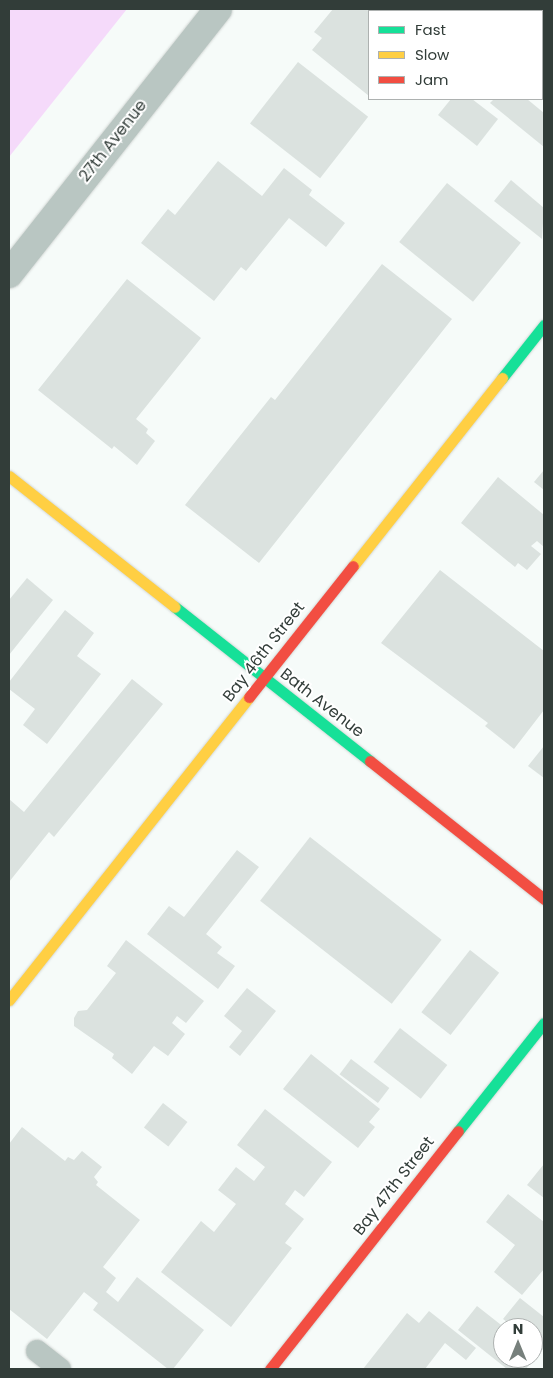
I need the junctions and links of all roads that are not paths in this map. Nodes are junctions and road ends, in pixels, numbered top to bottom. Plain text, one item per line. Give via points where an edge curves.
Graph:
1 (218, 9) edge
2 (9, 274) edge
3 (544, 325) edge
4 (9, 476) edge
5 (264, 678) junction
6 (544, 899) edge
7 (9, 1000) edge
8 (544, 1023) edge
9 (37, 1351) dead end
10 (60, 1369) edge
11 (270, 1369) edge

1 - 2 street, 27th Avenue
3 - 5 street, Bay 46th Street
4 - 5 street, Bath Avenue
5 - 6 street, Bath Avenue
5 - 7 street, Bay 46th Street
8 - 11 street, Bay 47th Street
9 - 10 lane

